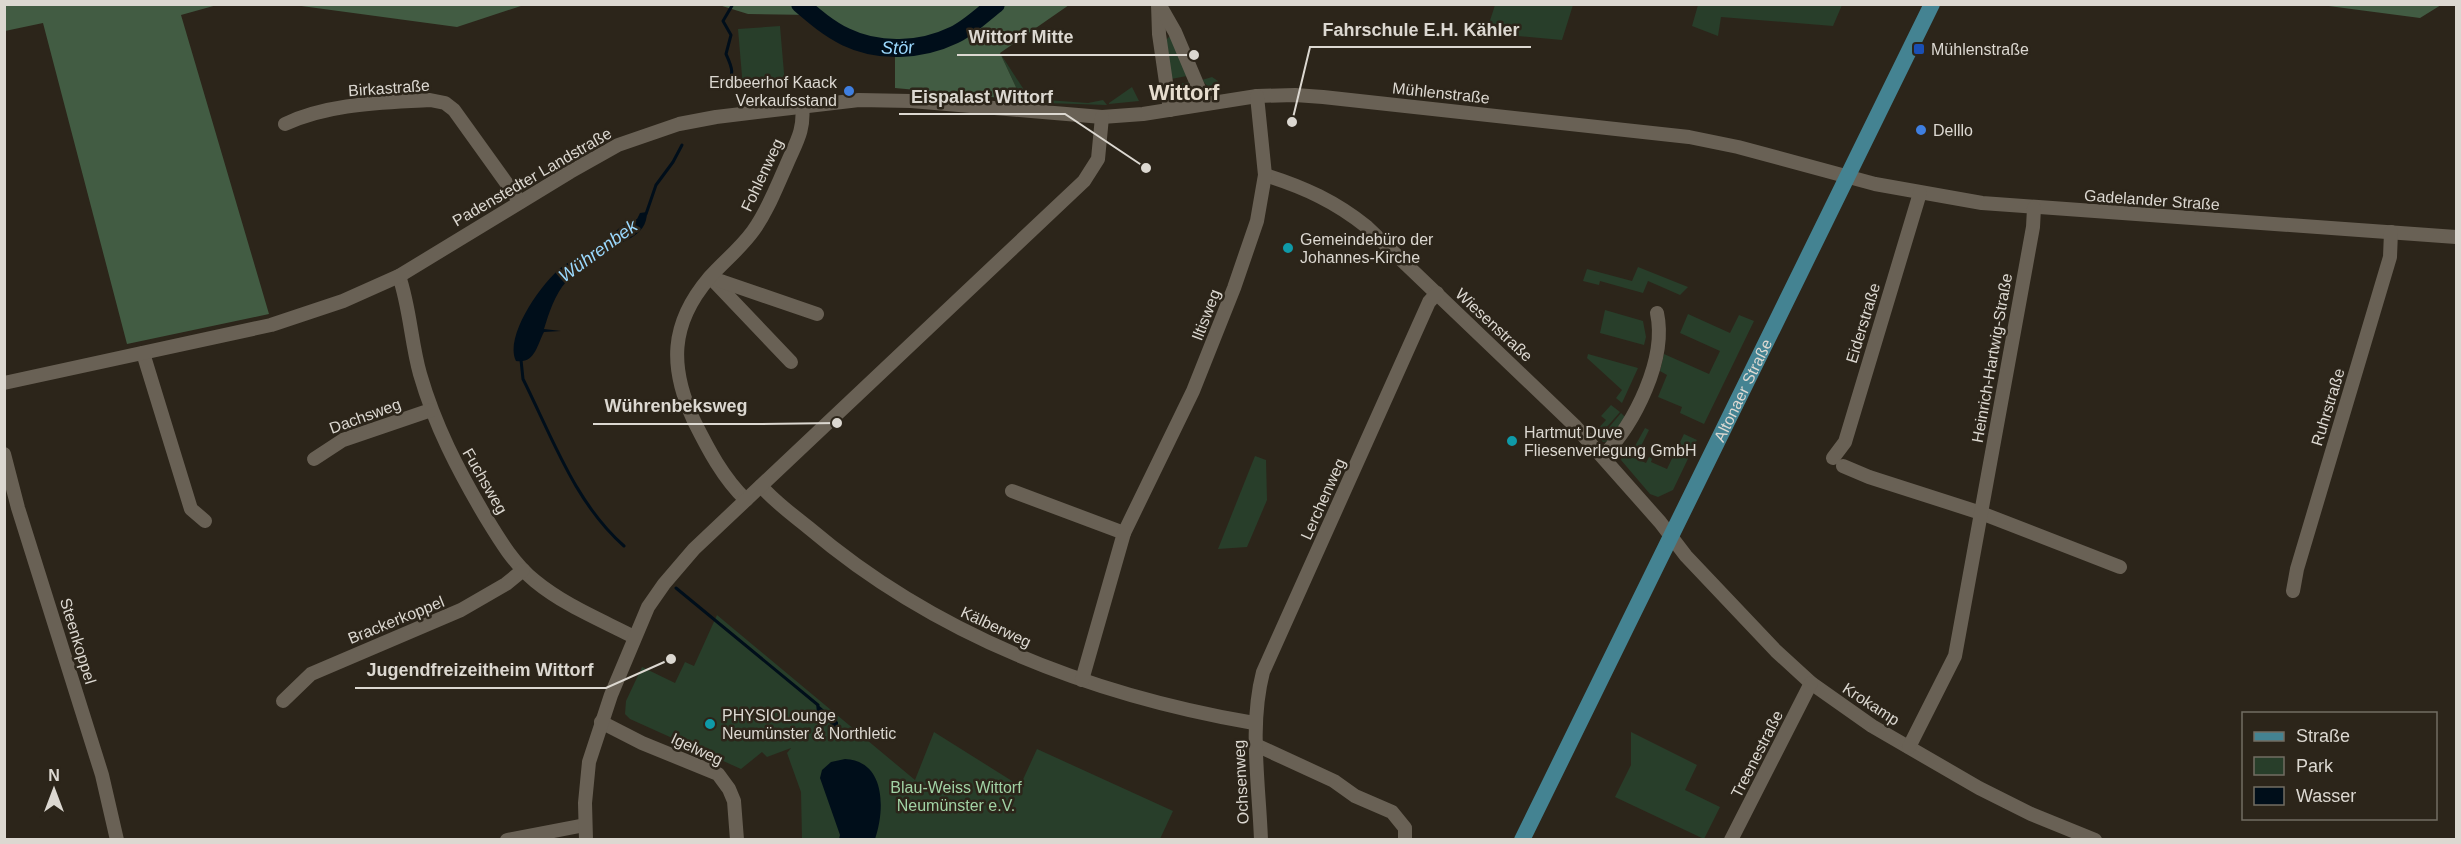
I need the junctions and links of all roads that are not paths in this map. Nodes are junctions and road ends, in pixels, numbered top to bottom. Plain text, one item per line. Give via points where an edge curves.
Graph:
1 (1158, 4) edge
2 (1932, 4) edge
3 (1257, 96) junction
4 (1205, 103) junction
5 (802, 106) junction
6 (1170, 110) junction
7 (1102, 117) junction
8 (285, 124) dead end
9 (1265, 176) junction
10 (1848, 176) junction
11 (1920, 193) junction
12 (520, 202) junction
13 (2034, 208) junction
14 (2391, 232) junction
15 (2457, 237) edge
16 (399, 276) junction
17 (710, 277) junction
18 (1437, 293) junction
19 (817, 314) dead end
20 (1657, 314) dead end
21 (143, 352) junction
22 (791, 362) dead end
23 (4, 382) edge
24 (431, 410) junction
25 (4, 454) edge
26 (1603, 456) junction
27 (314, 459) dead end
28 (761, 486) junction
29 (1012, 491) dead end
30 (746, 500) junction
31 (1981, 513) junction
32 (205, 521) dead end
33 (1124, 533) junction
34 (1671, 537) junction
35 (2120, 567) dead end
36 (523, 570) junction
37 (2293, 591) dead end
38 (634, 637) junction
39 (1083, 680) junction
40 (1811, 683) junction
41 (283, 701) dead end
42 (600, 722) junction
43 (1254, 723) junction
44 (1256, 745) junction
45 (1909, 747) junction
46 (585, 825) junction
47 (117, 840) edge
48 (507, 840) edge
49 (586, 840) edge
50 (737, 840) edge
51 (1261, 840) edge
52 (1405, 840) edge
53 (1522, 840) edge
54 (1731, 840) edge
55 (2096, 840) edge

1 - 4 street via 1175,32
1 - 6 street
2 - 10 main road, Altonaer Straße
3 - 4 street, Mühlenstraße
3 - 9 street, Iltisweg
3 - 10 street, Mühlenstraße via 1323,97 1689,137
4 - 6 street, Mühlenstraße
5 - 7 street, Padenstedter Landstraße via 859,100 911,101
5 - 12 street, Padenstedter Landstraße via 653,131 612,148
5 - 17 street, Fohlenweg via 803,128 767,209 744,243
6 - 7 street, Padenstedter Landstraße
7 - 28 street via 1098,159 1084,181
8 - 12 street, Birkastraße via 323,110 440,101 454,110
9 - 18 street, Wiesenstraße via 1318,194 1348,212
9 - 33 street, Iltisweg via 1257,221 1200,374
10 - 11 street, Gadelander Straße
10 - 34 main road, Altonaer Straße
11 - 13 street, Gadelander Straße
11 - 31 street, Eiderstraße via 1838,462 1869,477
12 - 16 street, Padenstedter Landstraße
13 - 14 street, Gadelander Straße
13 - 31 street, Heinrich-Hartwig-Straße
14 - 15 street, Gadelander Straße
14 - 37 street, Ruhrstraße via 2390,257
16 - 21 street, Padenstedter Landstraße via 308,314
16 - 24 street, Fuchsweg
17 - 19 street
17 - 22 street
17 - 30 street, Fohlenweg via 682,320 676,344 677,365 684,396 705,443 732,486
18 - 26 street, Wiesenstraße
18 - 43 street, Lerchenweg via 1429,302 1263,672
20 - 26 street via 1660,336 1646,386 1620,436
21 - 23 street, Padenstedter Landstraße
21 - 32 street via 191,509
24 - 27 street, Dachsweg via 343,440
24 - 36 street, Fuchsweg via 464,480 502,544
25 - 47 street, Steenkoppel via 102,776
26 - 34 street, Wiesenstraße
28 - 30 street
28 - 39 street, Kälberweg via 838,553 886,586 994,645
29 - 33 street
30 - 38 street via 664,584
31 - 35 street
31 - 45 street, Heinrich-Hartwig-Straße via 1955,656
33 - 39 street, Iltisweg
34 - 40 street, Krokamp
34 - 53 main road, Altonaer Straße
36 - 38 street, Fuchsweg via 561,600
36 - 41 street, Brackerkoppel via 461,610 311,674
38 - 42 street
39 - 43 street, Kälberweg via 1183,709
40 - 45 street, Krokamp
40 - 54 street, Treenestraße
42 - 46 street via 586,786
42 - 50 street, Igelweg via 718,774 734,801
43 - 44 street, Ochsenweg
44 - 51 street, Ochsenweg
44 - 52 street via 1392,812 1404,828
45 - 55 street, Krokamp via 2005,801
46 - 48 street
46 - 49 street

